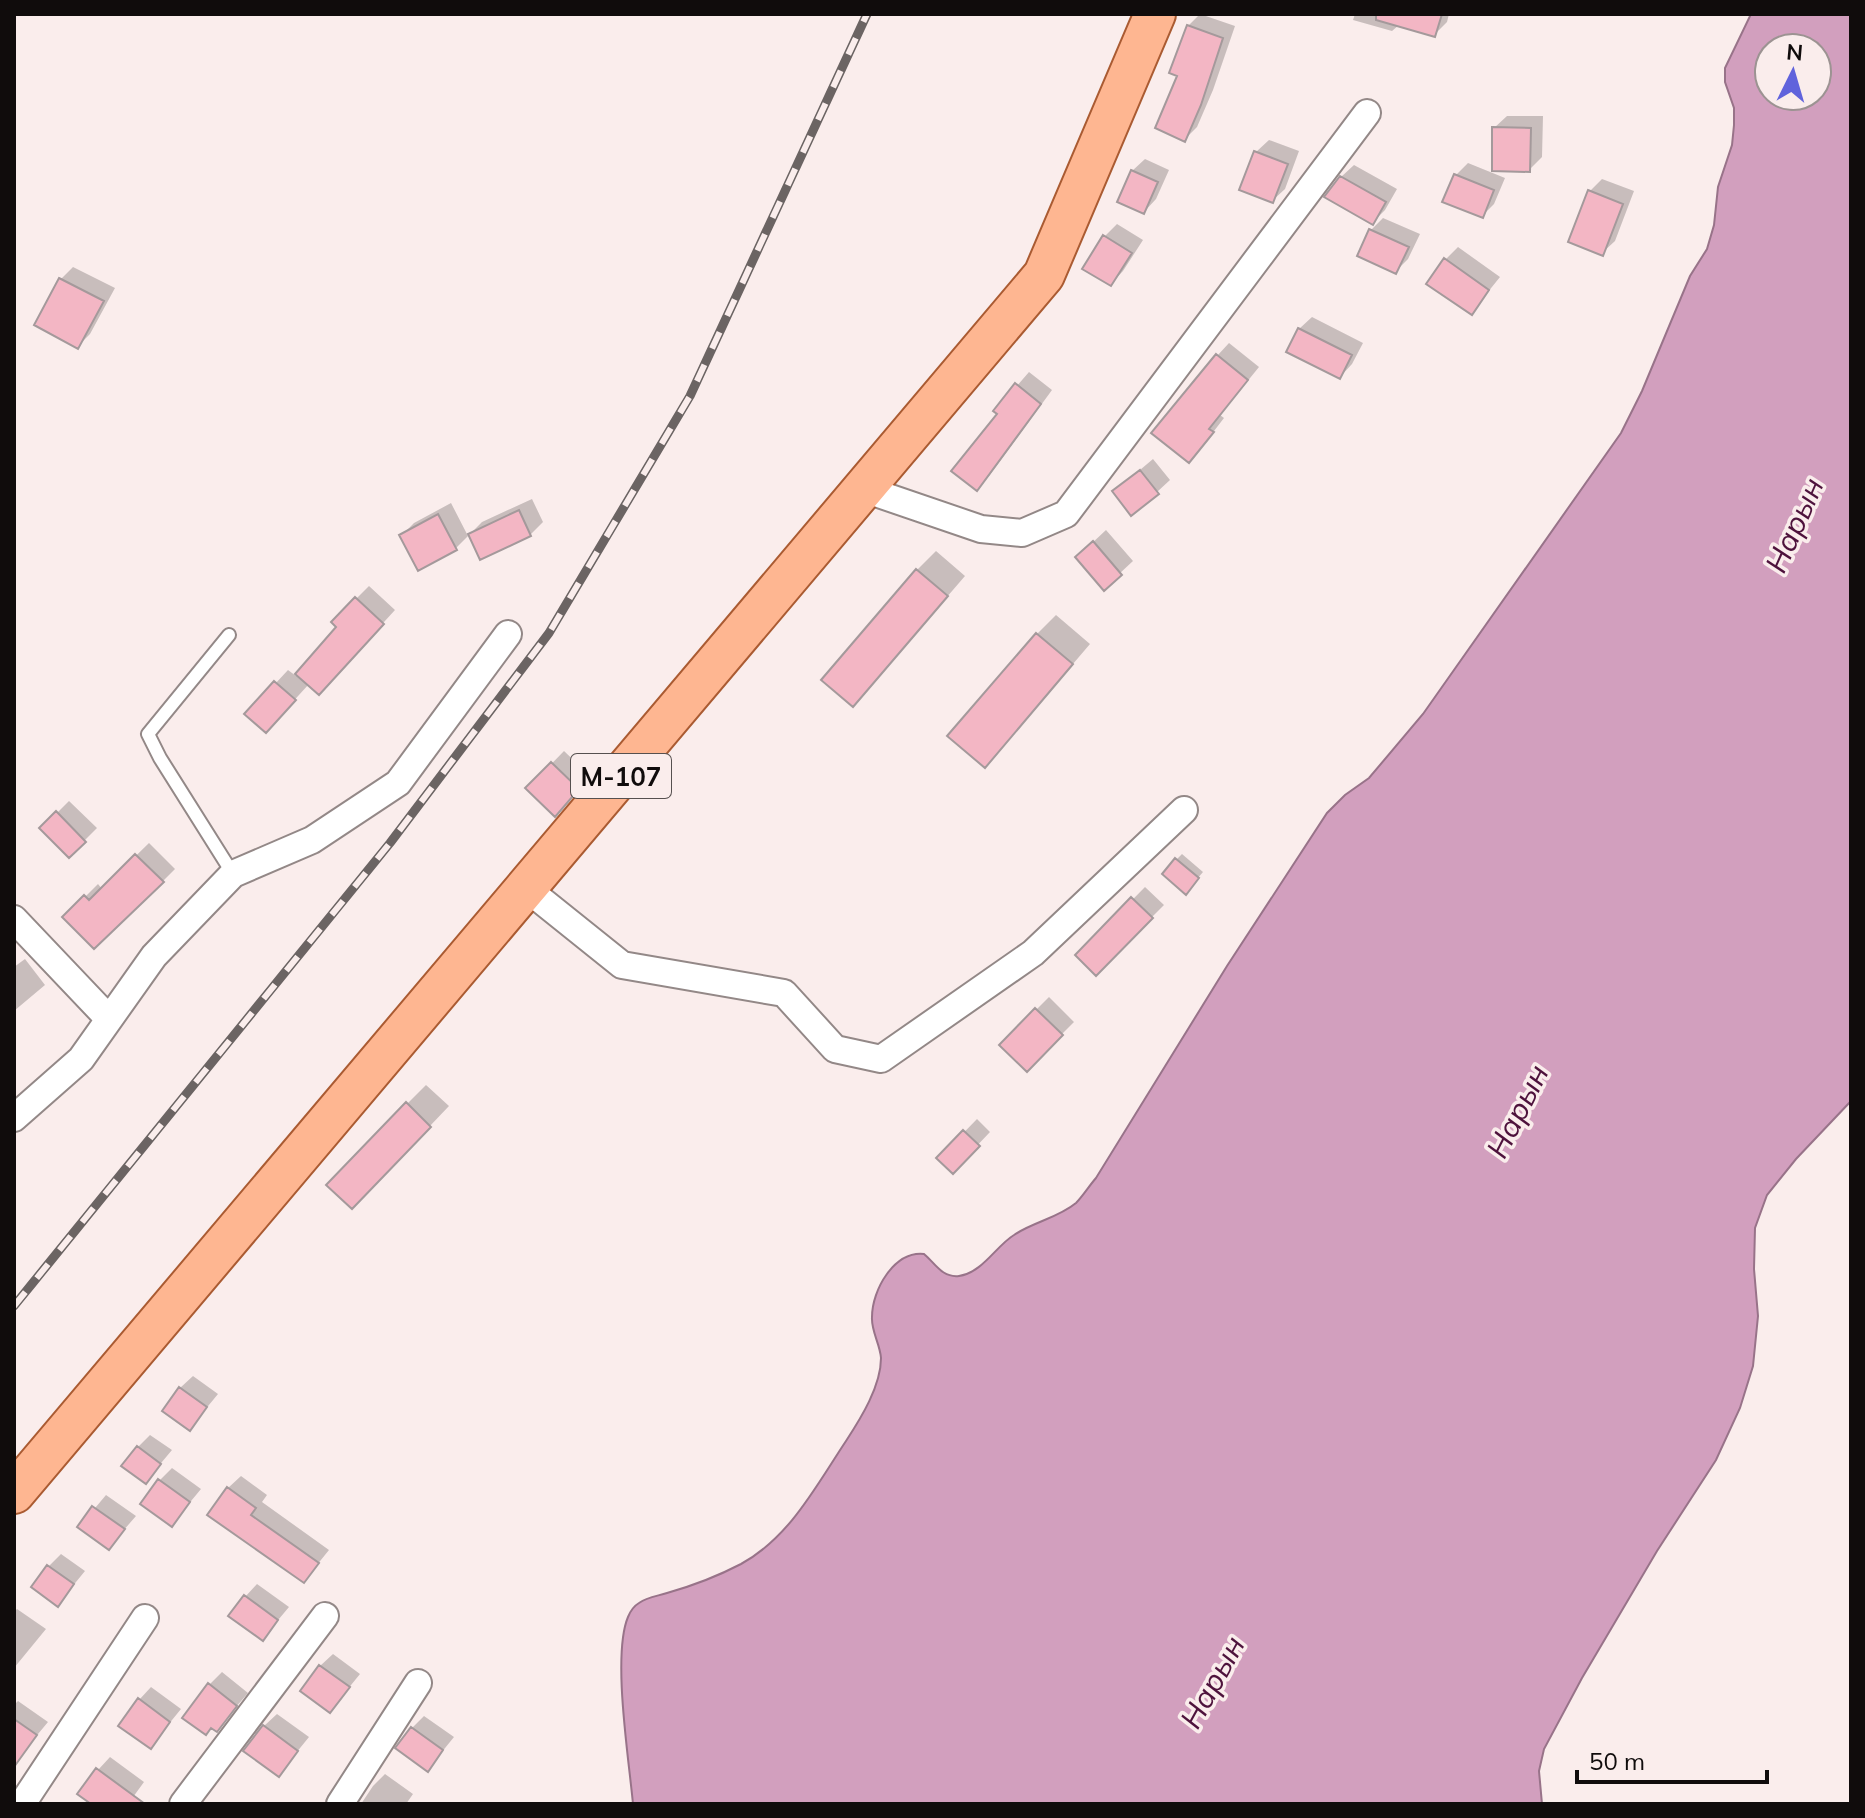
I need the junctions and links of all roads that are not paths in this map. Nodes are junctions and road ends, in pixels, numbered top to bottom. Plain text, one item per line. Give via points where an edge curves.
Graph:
1 (1155, 14) edge
2 (1367, 113) dead end
3 (864, 489) junction
4 (508, 634) dead end
5 (229, 635) dead end
6 (1184, 810) dead end
7 (233, 874) junction
8 (526, 888) junction
9 (14, 919) edge
10 (109, 1019) junction
11 (14, 1118) edge
12 (14, 1493) edge
13 (325, 1616) dead end
14 (145, 1618) dead end
15 (418, 1683) dead end
16 (22, 1804) edge
17 (183, 1804) edge
18 (340, 1804) edge

1 - 3 main road, М-107 via 1044,275
2 - 3 street via 1066,514 1022,533 981,529
3 - 8 main road, М-107
4 - 7 street via 398,783 312,840
5 - 7 lane via 148,734
6 - 8 street via 1033,953 881,1059 835,1049 784,993 622,965
7 - 10 street via 154,956
8 - 12 main road, М-107
9 - 10 street
10 - 11 street via 81,1059
13 - 17 street
14 - 16 street
15 - 18 street

